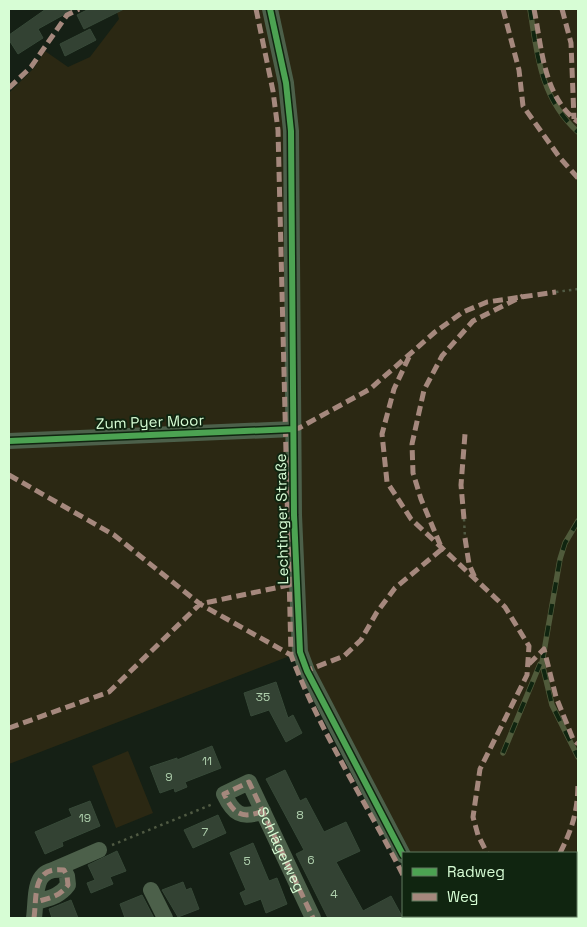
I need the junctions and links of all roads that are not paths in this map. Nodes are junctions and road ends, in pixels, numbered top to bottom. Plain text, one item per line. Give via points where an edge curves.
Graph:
1 (270, 9) edge
2 (293, 429) junction
3 (9, 441) edge
4 (262, 811) junction
5 (100, 850) road end
6 (402, 853) edge
7 (54, 869) junction
8 (151, 890) dead end
9 (35, 910) edge
10 (165, 918) edge
11 (314, 918) edge

1 - 2 street, Lechtinger Straße via 286,83 291,131
2 - 3 street, Zum Pyer Moor
2 - 6 street, Lechtinger Straße via 300,652
4 - 4 street, Schlägelweg via 249,782 224,794 238,813 251,816
4 - 11 street, Schlägelweg
5 - 7 street
7 - 9 street via 44,872 38,879
7 - 9 street via 64,870 68,885
8 - 10 street

